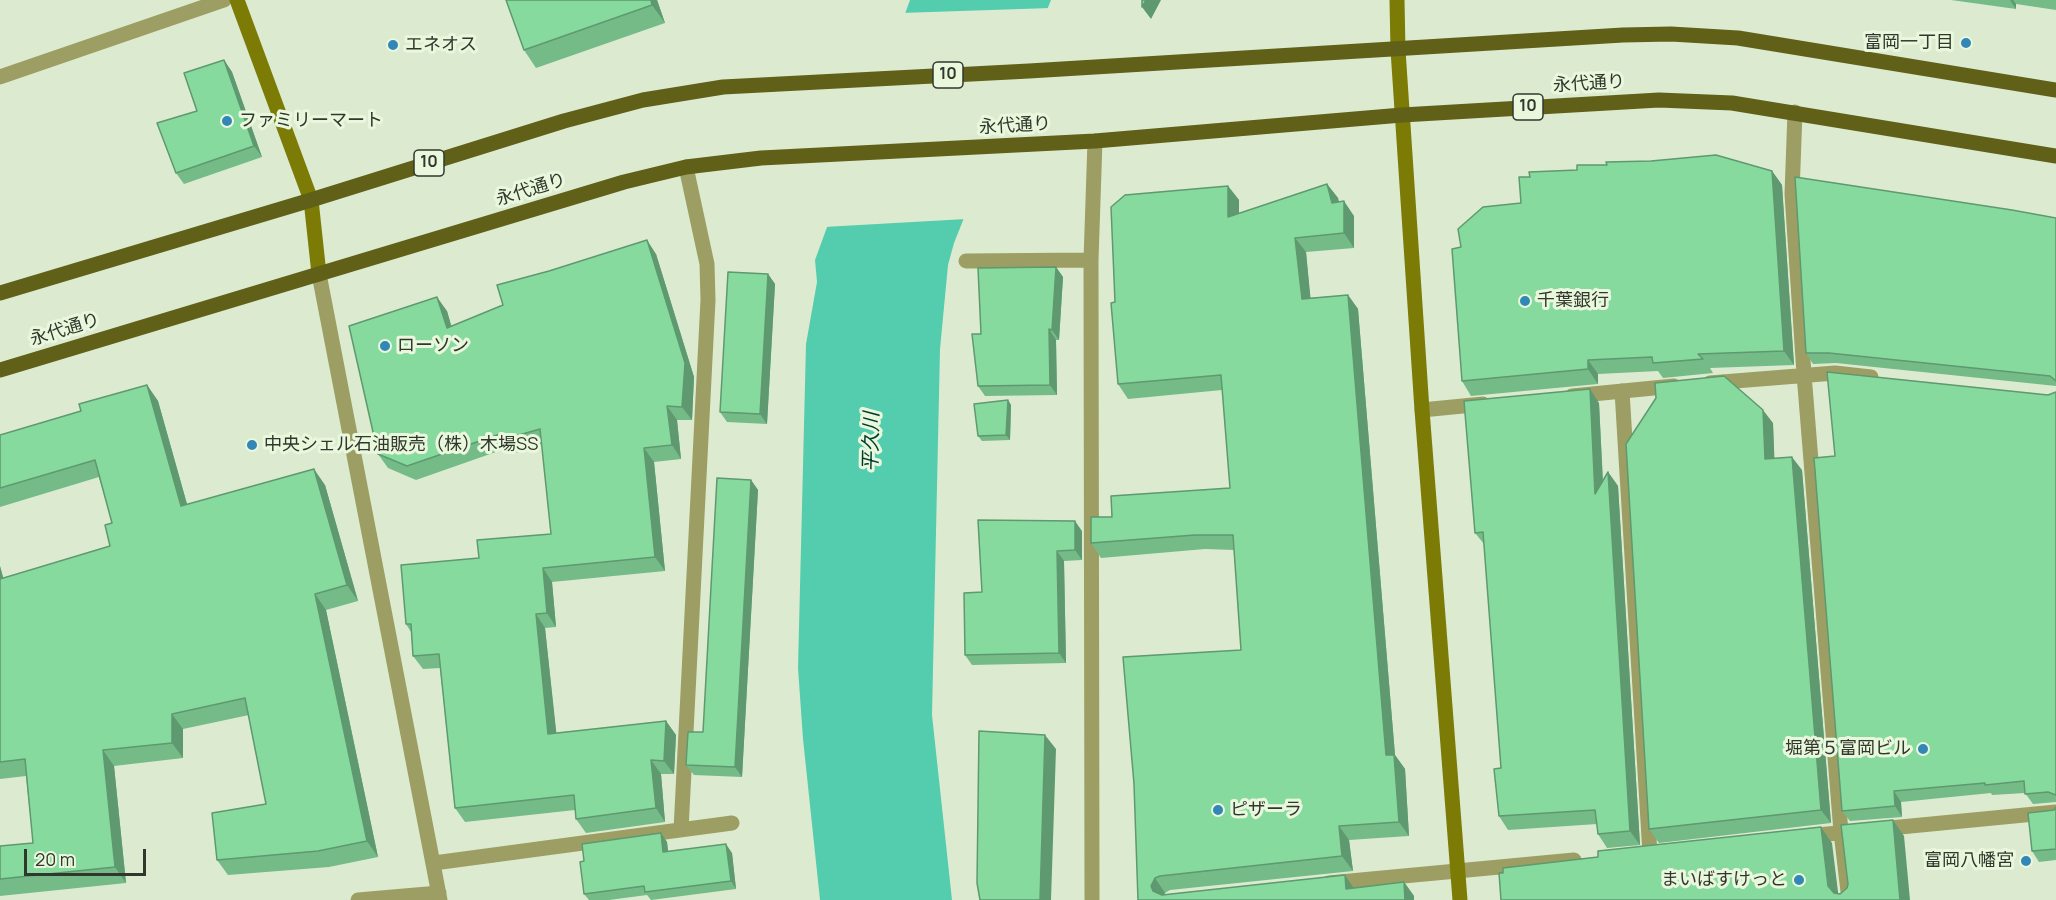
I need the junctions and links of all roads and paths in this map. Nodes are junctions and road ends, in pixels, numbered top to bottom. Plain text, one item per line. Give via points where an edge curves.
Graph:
1 (224, 0) edge
2 (237, 0) edge
3 (1397, 0) edge
4 (1398, 50) junction
5 (0, 77) edge
6 (2056, 90) edge
7 (1795, 112) junction
8 (1402, 115) junction
9 (1095, 141) junction
10 (2056, 156) edge
11 (686, 166) junction
12 (310, 200) junction
13 (1091, 260) junction
14 (966, 261) dead end
15 (319, 274) junction
16 (0, 293) edge
17 (0, 370) edge
18 (1804, 374) junction
19 (1881, 378) edge
20 (1622, 391) junction
21 (1553, 397) edge
22 (1496, 402) edge
23 (1422, 410) junction
24 (2056, 812) edge
25 (732, 823) dead end
26 (681, 830) junction
27 (1841, 832) junction
28 (1793, 837) edge
29 (1650, 853) edge
30 (1591, 859) edge
31 (434, 862) junction
32 (1458, 871) junction
33 (1309, 885) edge
34 (440, 896) edge
35 (358, 900) edge
36 (1092, 900) edge
37 (1460, 900) edge
38 (1849, 900) edge

1 - 5 street
2 - 12 street
3 - 4 street
4 - 6 main road, 10 via 1623,35 1738,38
4 - 8 street
4 - 12 main road, 10 via 723,87 643,100 564,121
7 - 8 main road, 永代通り / 10 via 1732,103 1659,100
7 - 10 main road, 永代通り / 10
7 - 18 street via 1792,194
8 - 9 main road, 永代通り / 10
8 - 23 street
9 - 11 main road, 永代通り / 10 via 761,158
9 - 13 street
11 - 15 main road, 永代通り / 10
11 - 26 street via 707,264 708,300
12 - 15 street
12 - 16 main road, 10
13 - 14 street
13 - 36 street
15 - 17 main road, 永代通り / 10
15 - 31 street
18 - 19 street
18 - 20 street
18 - 27 street
20 - 21 street
20 - 29 street
22 - 23 street
23 - 32 street
24 - 27 street
25 - 26 street
26 - 31 street
27 - 28 street
27 - 38 street
30 - 32 street
31 - 34 street
32 - 33 street
32 - 37 street
34 - 35 street

